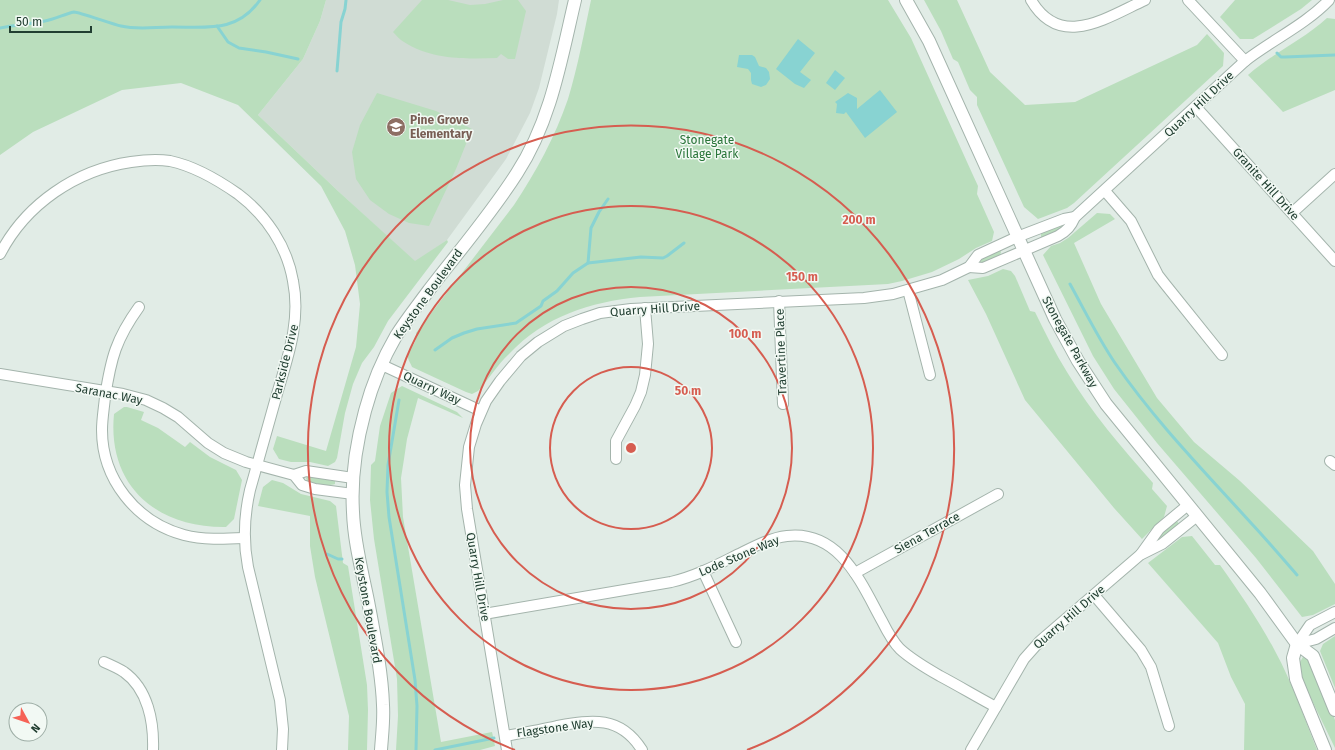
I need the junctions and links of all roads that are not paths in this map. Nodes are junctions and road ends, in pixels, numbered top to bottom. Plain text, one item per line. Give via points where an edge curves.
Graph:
1 (575, 0) edge
2 (906, 0) edge
3 (1031, 0) edge
4 (1145, 0) edge
5 (1188, 0) edge
6 (1330, 0) edge
7 (1335, 3) edge
8 (1245, 62) junction
9 (1196, 107) junction
10 (1335, 174) edge
11 (1105, 191) junction
12 (1292, 213) junction
13 (1075, 217) junction
14 (1017, 237) junction
15 (1023, 251) junction
16 (0, 254) edge
17 (1335, 261) edge
18 (969, 267) junction
19 (908, 290) junction
20 (779, 301) junction
21 (139, 308) dead end
22 (645, 308) junction
23 (1222, 355) dead end
24 (382, 365) junction
25 (0, 374) edge
26 (930, 375) dead end
27 (106, 392) junction
28 (783, 404) dead end
29 (482, 411) junction
30 (616, 458) dead end
31 (258, 465) junction
32 (294, 475) junction
33 (353, 478) junction
34 (353, 494) junction
35 (998, 494) dead end
36 (1188, 505) junction
37 (1197, 516) junction
38 (244, 538) junction
39 (1140, 555) junction
40 (703, 571) junction
41 (855, 573) junction
42 (1094, 595) junction
43 (1335, 612) edge
44 (484, 614) junction
45 (1335, 628) edge
46 (736, 642) dead end
47 (1297, 644) junction
48 (104, 662) dead end
49 (996, 707) junction
50 (1335, 710) edge
51 (1169, 726) dead end
52 (505, 736) junction
53 (153, 750) edge
54 (282, 750) edge
55 (381, 750) edge
56 (508, 750) edge
57 (642, 750) edge
58 (971, 750) edge
59 (1325, 750) edge

1 - 24 street, Keystone Boulevard via 554,92 532,147 503,194 395,338
2 - 14 street, Stonegate Parkway via 929,41
3 - 4 street via 1046,19 1057,25 1072,27 1088,25
5 - 8 street
6 - 7 street
6 - 8 street, Quarry Hill Drive
8 - 9 street, Quarry Hill Drive
9 - 11 street, Quarry Hill Drive
9 - 12 street, Granite Hill Drive
10 - 12 street
11 - 13 street, Quarry Hill Drive
11 - 23 street via 1132,221 1158,275
12 - 17 street, Granite Hill Drive
13 - 14 street, Quarry Hill Drive via 1064,218
13 - 15 street, Quarry Hill Drive via 1071,226 1058,236
14 - 15 street, Stonegate Parkway
14 - 18 street, Quarry Hill Drive via 978,255
15 - 18 street, Quarry Hill Drive via 983,268
15 - 36 street, Stonegate Parkway via 1055,320 1078,361 1106,404
16 - 31 street, Parkside Drive via 17,227 46,198 76,180 116,165 159,160 183,164 220,182 248,202 267,222 280,244 291,271 296,304 291,345
18 - 19 street, Quarry Hill Drive via 942,280
19 - 20 street, Quarry Hill Drive via 883,296
19 - 26 street
20 - 22 street, Quarry Hill Drive
20 - 28 street, Travertine Place
21 - 27 street via 126,325 114,350
22 - 29 street, Quarry Hill Drive via 600,313 555,332 528,350 514,365 497,385
22 - 30 street via 648,344 645,375 635,406 616,440
24 - 29 street, Quarry Way
24 - 33 street, Keystone Boulevard via 364,413
25 - 27 street, Saranac Way
27 - 31 street, Saranac Way via 135,397 163,408 224,453
27 - 38 street via 102,430 106,460 114,479 130,503 150,520 175,532 206,538
29 - 44 street, Quarry Hill Drive via 469,447 465,485 466,509
31 - 32 street, Saranac Way
31 - 38 street, Parkside Drive via 247,502
32 - 33 street, Saranac Way via 306,471
32 - 34 street, Saranac Way via 302,484 315,489
33 - 34 street, Keystone Boulevard
34 - 55 street, Keystone Boulevard via 356,543 382,690
35 - 41 street, Siena Terrace
36 - 37 street, Stonegate Parkway
36 - 39 street, Quarry Hill Drive via 1159,529
37 - 39 street, Quarry Hill Drive via 1162,544
37 - 47 street, Stonegate Parkway via 1260,593
38 - 54 street, Parkside Drive via 248,567 280,700 283,722
39 - 42 street, Quarry Hill Drive
40 - 41 street, Lode Stone Way via 766,542 797,536 814,539 831,547 844,558
40 - 44 street, Lode Stone Way via 671,582
40 - 46 street
41 - 49 street, Lode Stone Way via 900,649 917,662
42 - 49 street, Quarry Hill Drive via 1032,649
42 - 51 street via 1141,650 1151,667
43 - 47 street via 1310,625
44 - 52 street, Quarry Hill Drive
45 - 47 street via 1316,639
47 - 50 street, Stonegate Parkway via 1313,656
47 - 59 street via 1293,658 1296,679
48 - 53 street via 123,671 133,680 140,692 151,717
49 - 58 street, Quarry Hill Drive
52 - 56 street, Quarry Hill Drive
52 - 57 street, Flagstone Way via 596,721 623,730

